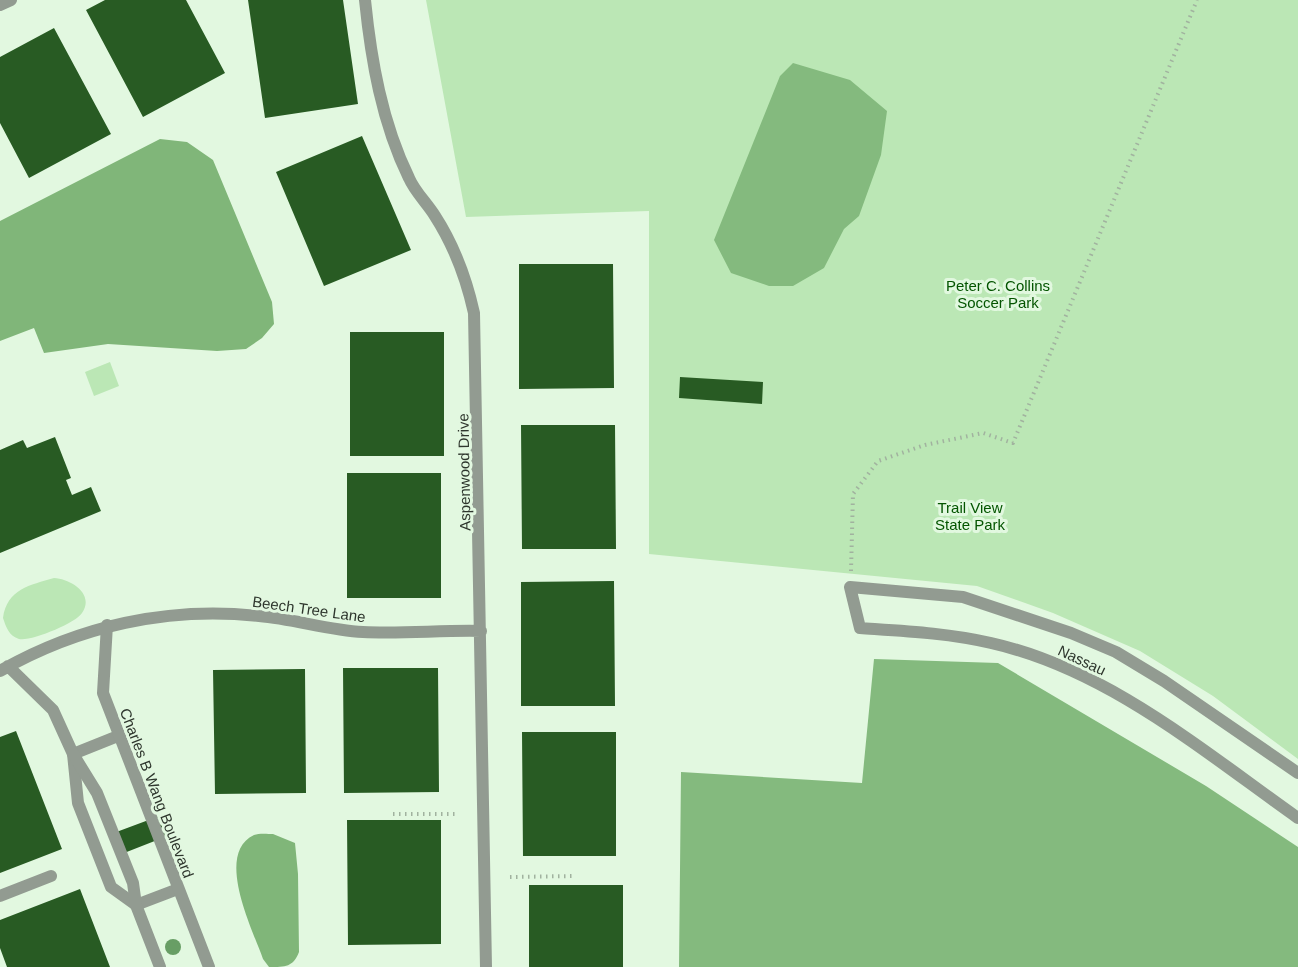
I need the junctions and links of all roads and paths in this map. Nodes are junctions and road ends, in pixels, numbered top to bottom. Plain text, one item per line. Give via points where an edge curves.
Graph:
1 (11, 0) edge
2 (365, 0) edge
3 (1197, 0) edge
4 (0, 6) edge
5 (850, 587) junction
6 (107, 626) junction
7 (481, 631) junction
8 (4, 669) edge
9 (118, 736) junction
10 (73, 754) junction
11 (1298, 773) edge
12 (393, 814) dead end
13 (457, 814) dead end
14 (1298, 818) edge
15 (51, 876) dead end
16 (575, 876) dead end
17 (510, 877) dead end
18 (178, 889) junction
19 (0, 896) edge
20 (136, 905) junction
21 (160, 967) edge
22 (209, 967) edge
23 (486, 967) edge

1 - 4 street
2 - 7 street, Aspenwood Drive via 369,38 393,139 410,180 452,243 474,313
3 - 5 path via 1012,443 983,433 925,445 878,461 853,494
5 - 11 street via 963,597 1071,633 1116,652 1164,681
5 - 14 street, Nassau via 860,628 952,635 992,643 1067,668 1145,710
6 - 7 street, Beech Tree Lane via 184,615 230,615 362,632
6 - 8 street, Beech Tree Lane via 56,643
6 - 9 street, Charles B Wang Boulevard via 102,693
7 - 23 street, Aspenwood Drive
8 - 10 street via 52,710
9 - 10 street
9 - 18 street, Charles B Wang Boulevard
10 - 20 street via 97,793 133,883
10 - 20 street via 78,802 111,887
12 - 13 path
15 - 19 street
16 - 17 path
18 - 20 street
18 - 22 street, Charles B Wang Boulevard
20 - 21 street

